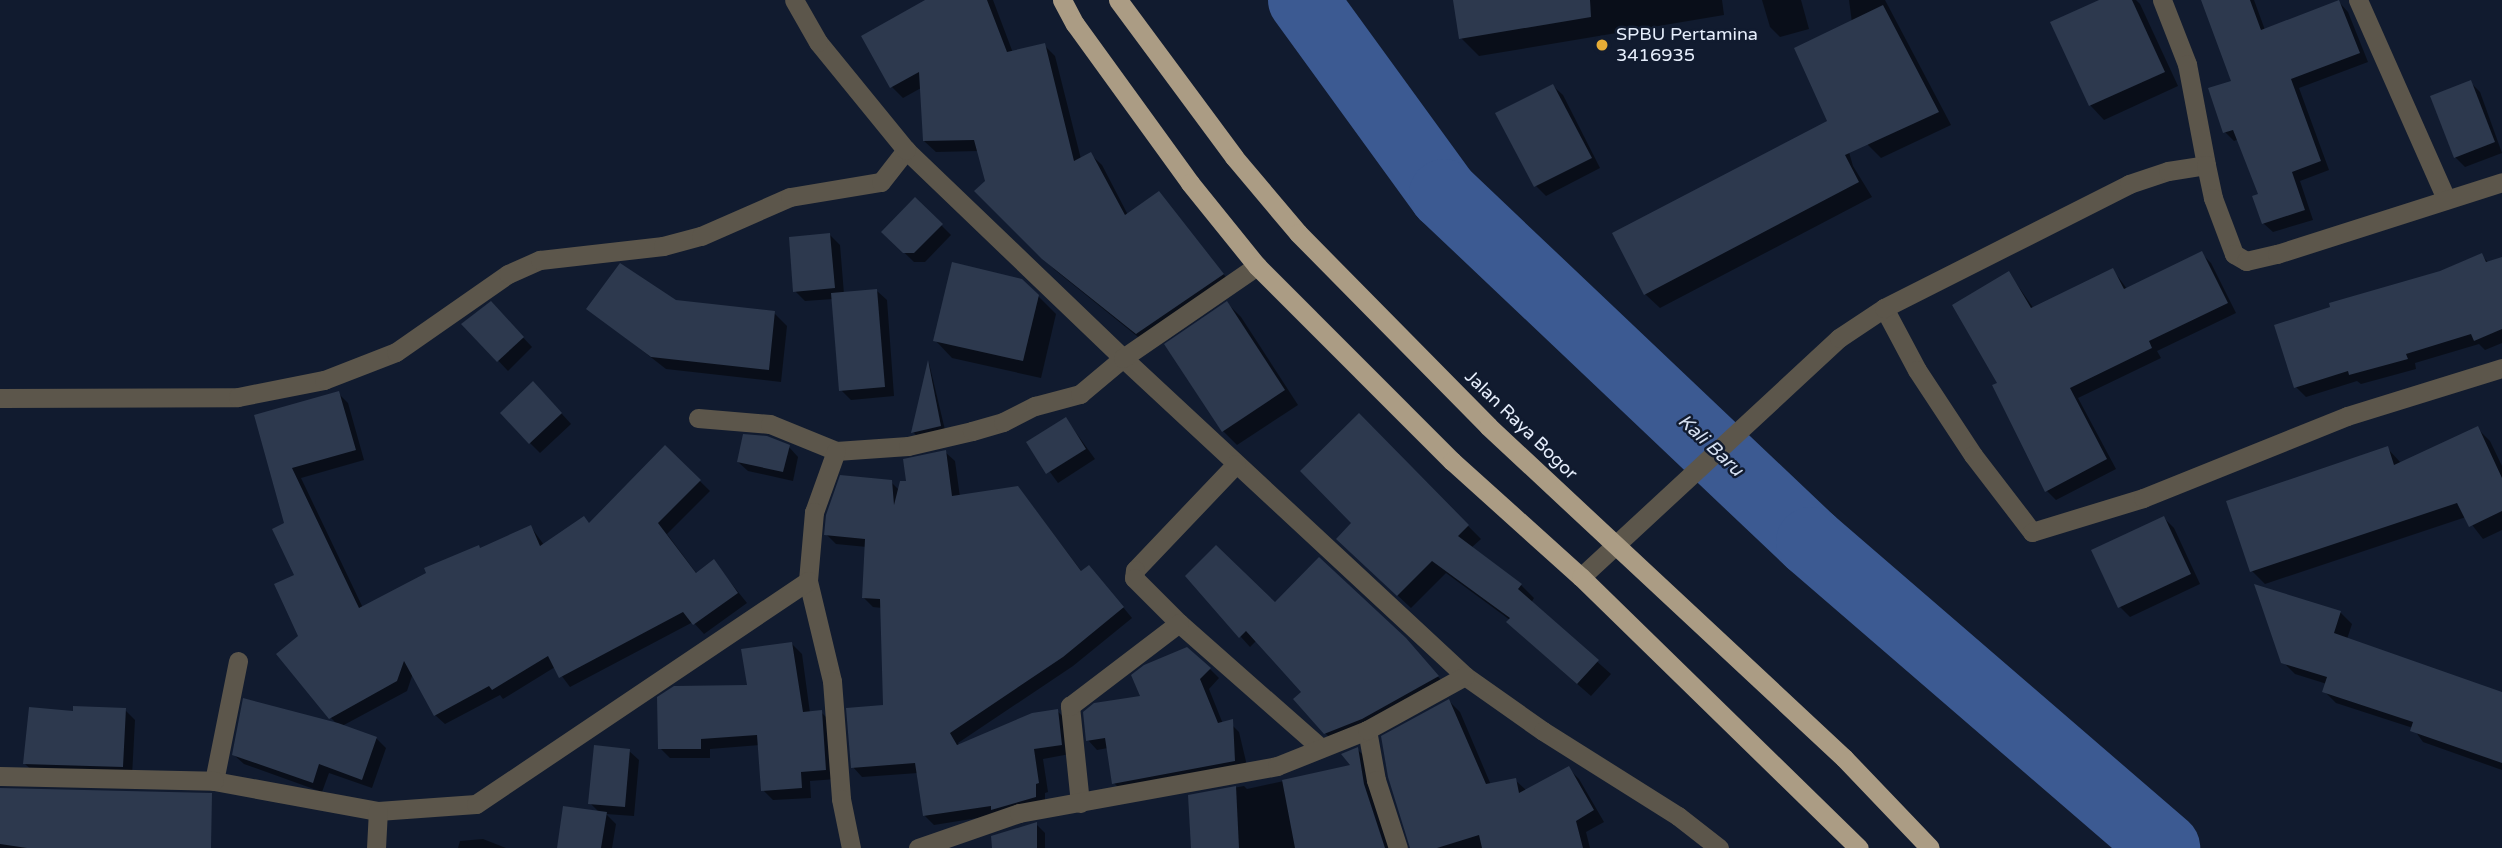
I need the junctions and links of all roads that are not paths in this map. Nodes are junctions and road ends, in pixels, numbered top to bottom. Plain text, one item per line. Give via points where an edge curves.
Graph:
1 (794, 0) edge
2 (1062, 0) edge
3 (1118, 0) edge
4 (2162, 0) edge
5 (2358, 0) edge
6 (906, 150) junction
7 (2206, 165) junction
8 (2502, 182) edge
9 (2446, 199) junction
10 (1258, 266) junction
11 (1884, 308) junction
12 (1123, 358) junction
13 (2502, 368) edge
14 (0, 398) edge
15 (698, 418) dead end
16 (836, 451) junction
17 (1236, 464) junction
18 (1616, 544) junction
19 (1581, 577) junction
20 (808, 581) junction
21 (1179, 623) junction
22 (238, 661) dead end
23 (1465, 676) junction
24 (1367, 730) junction
25 (1321, 748) junction
26 (0, 776) edge
27 (214, 781) junction
28 (1080, 803) junction
29 (377, 811) junction
30 (376, 848) edge
31 (851, 848) edge
32 (918, 848) edge
33 (1398, 848) edge
34 (1719, 848) edge
35 (1859, 848) edge
36 (1930, 848) edge

1 - 6 street via 825,51
2 - 10 highway via 1190,183
3 - 18 highway, Jalan Raya Bogor via 1234,157 1298,233 1489,426
4 - 7 street via 2187,64
5 - 9 street
6 - 12 street
6 - 14 street via 881,182 790,197 701,236 663,246 540,260 509,274 396,352 324,380 238,397
7 - 9 street via 2234,254 2246,261
7 - 11 street via 2129,184
8 - 9 street
10 - 12 street
10 - 19 highway via 1451,461
11 - 13 street via 1917,370 1973,455 2032,532 2143,498 2347,416
11 - 18 street via 1839,338
12 - 16 street via 1080,394 1035,406 1003,422 908,446
12 - 17 street
15 - 16 street via 769,424
16 - 20 street via 814,512
17 - 21 street via 1135,570 1134,578
17 - 23 street
18 - 19 street
18 - 36 highway, Jalan Raya Bogor via 1844,758
19 - 35 highway
20 - 29 street via 476,804
20 - 31 street via 832,681 841,799
21 - 25 street
21 - 28 street via 1070,706
22 - 27 street
23 - 24 street
23 - 34 street via 1678,816
24 - 25 street
24 - 33 street via 1376,780
25 - 28 street via 1276,766
26 - 27 street
27 - 29 street
28 - 32 street via 1020,813
29 - 30 street

